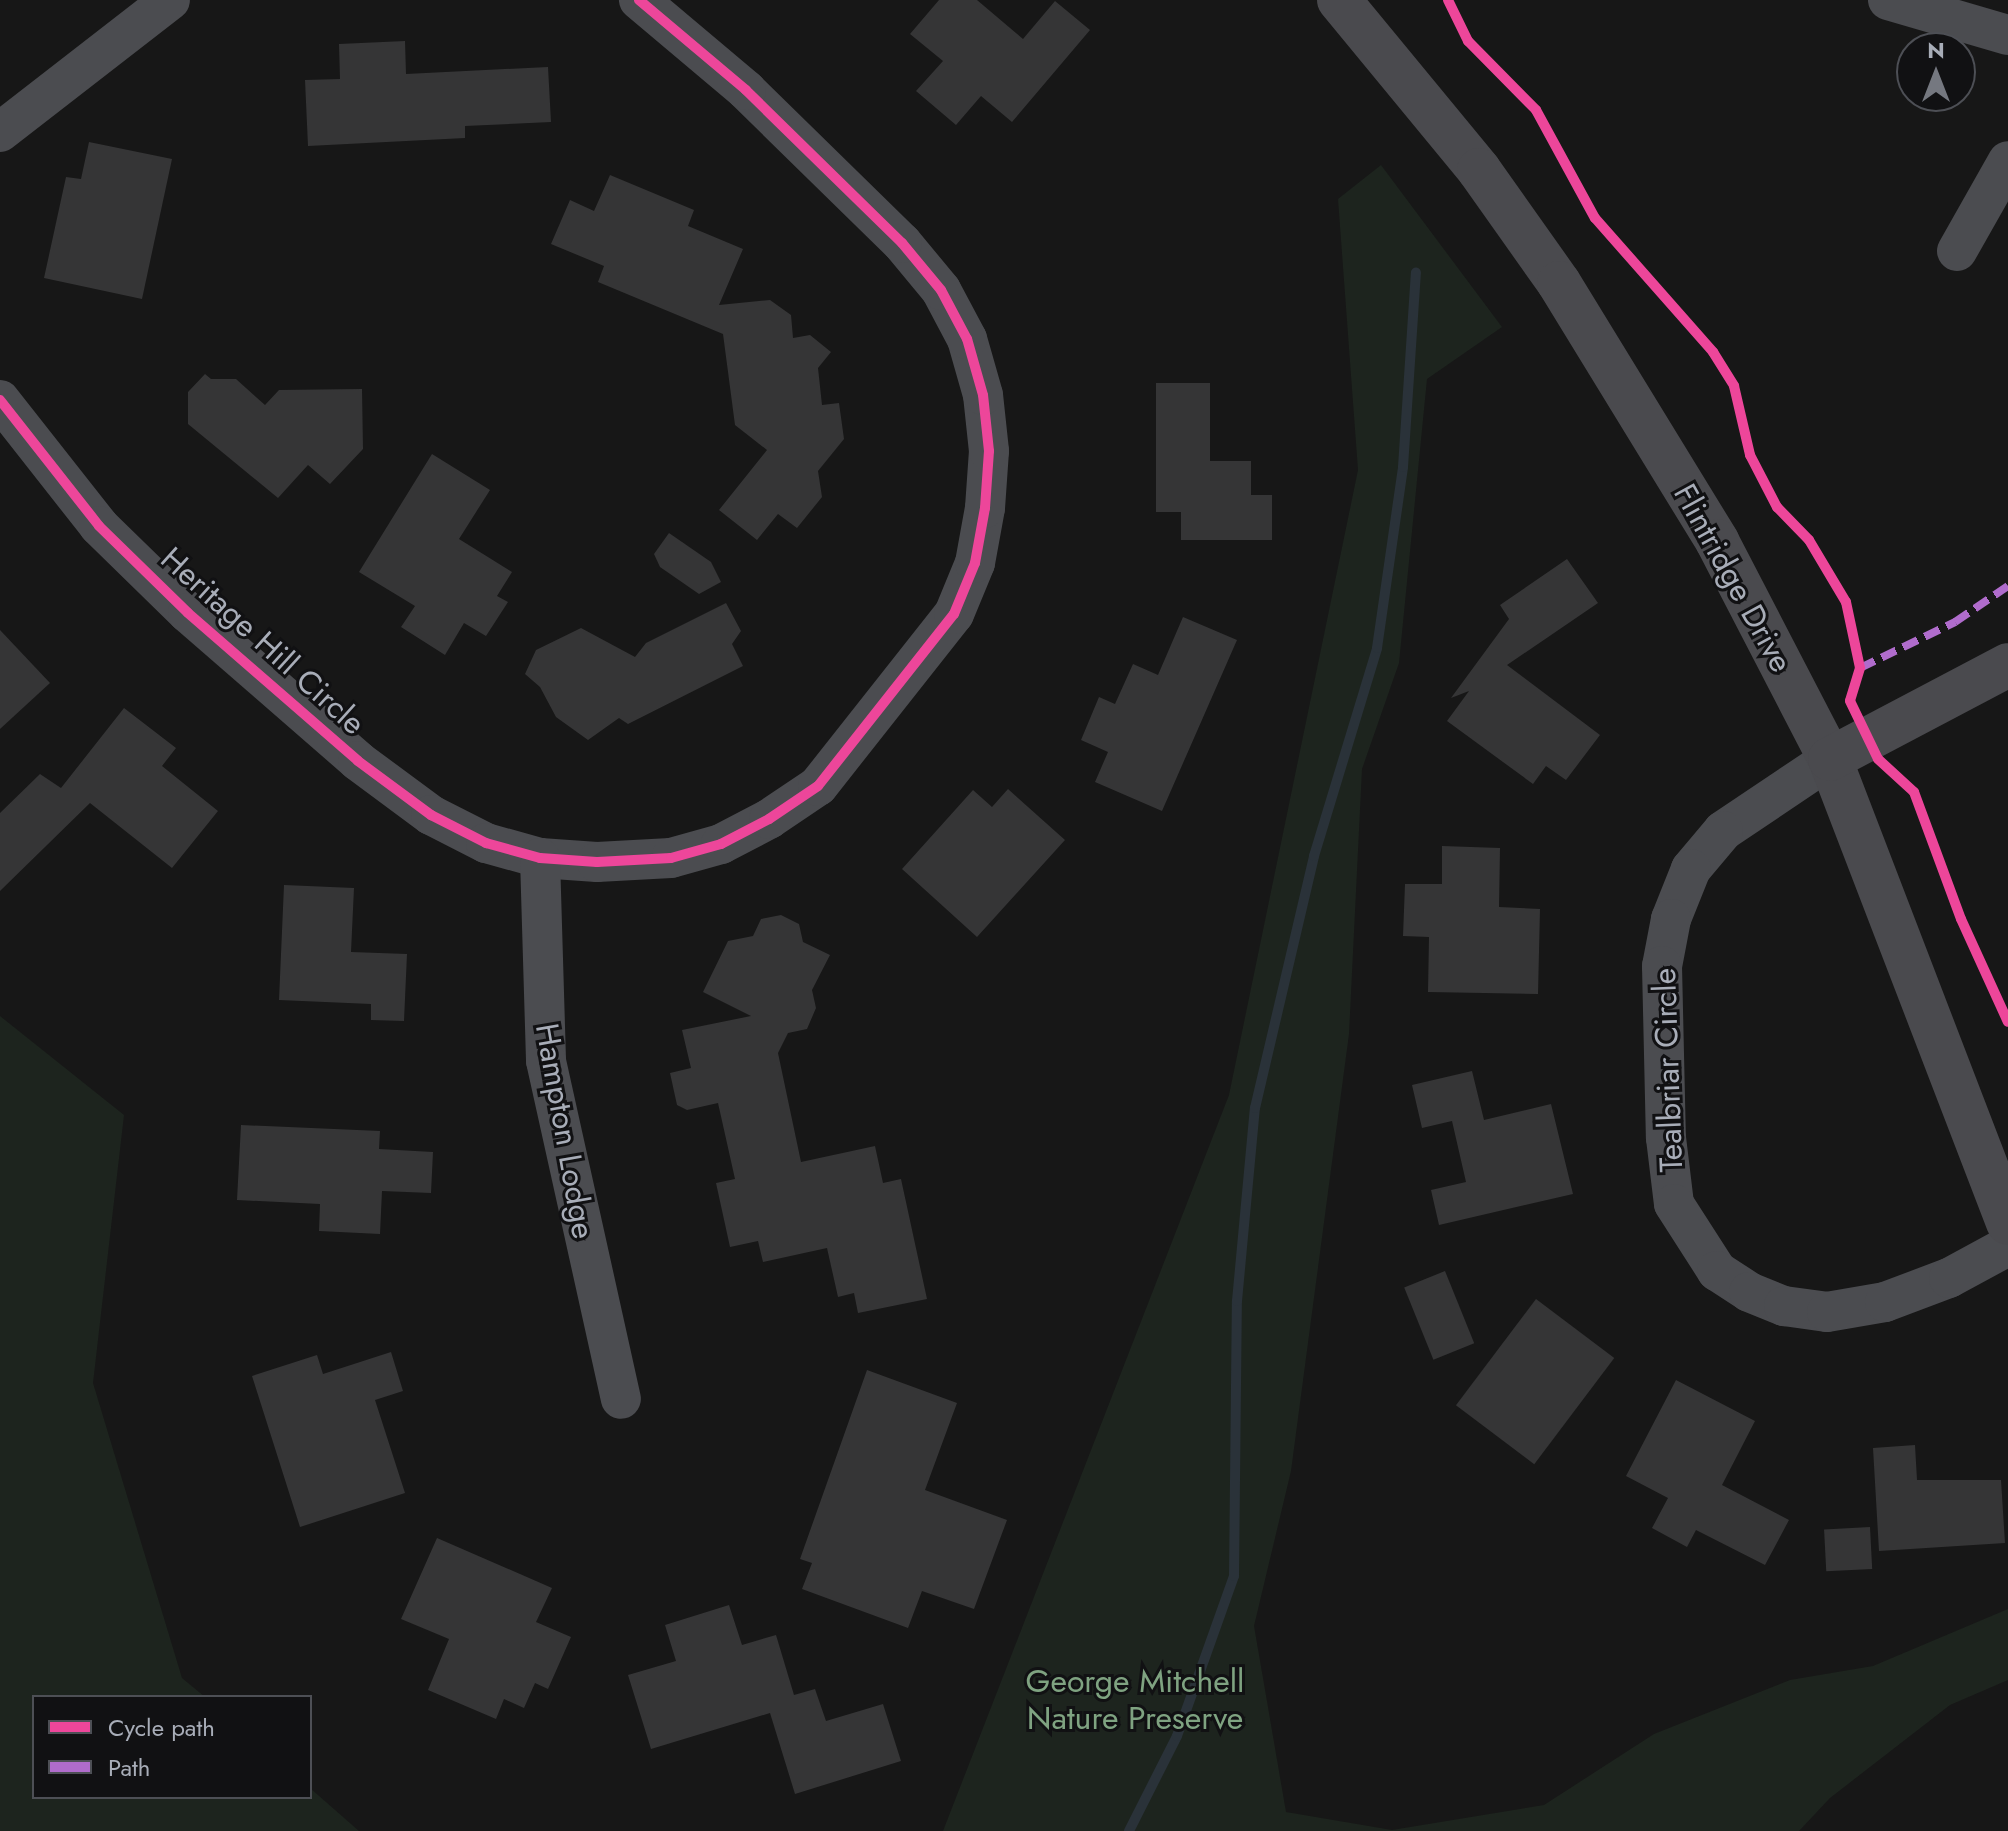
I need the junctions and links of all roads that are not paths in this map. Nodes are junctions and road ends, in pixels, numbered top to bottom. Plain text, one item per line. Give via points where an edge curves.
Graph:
1 (170, 0) edge
2 (639, 0) edge
3 (1339, 0) edge
4 (1888, 0) edge
5 (2008, 35) edge
6 (0, 132) edge
7 (2008, 161) edge
8 (1957, 251) dead end
9 (0, 400) edge
10 (2008, 665) edge
11 (1830, 759) junction
12 (540, 858) junction
13 (2008, 1223) edge
14 (2008, 1246) edge
15 (621, 1399) dead end

1 - 6 street
2 - 12 street, Heritage Hill Circle via 746,90 902,243 941,290 967,339 983,395 989,451 985,508 975,563 954,614 818,786 721,844 671,858
3 - 11 street, Flintridge Drive via 1479,170 1559,283 1717,541
4 - 5 street
7 - 8 street
9 - 12 street, Heritage Hill Circle via 99,526 188,613 358,761 431,815 486,843
10 - 11 street
11 - 13 street, Flintridge Drive
11 - 14 street, Tealbriar Circle via 1723,831 1691,869 1671,919 1662,966 1666,1138 1674,1204 1691,1239 1717,1271 1784,1306 1827,1312 1885,1302 1949,1278
12 - 15 street, Hampton Lodge via 546,1061

